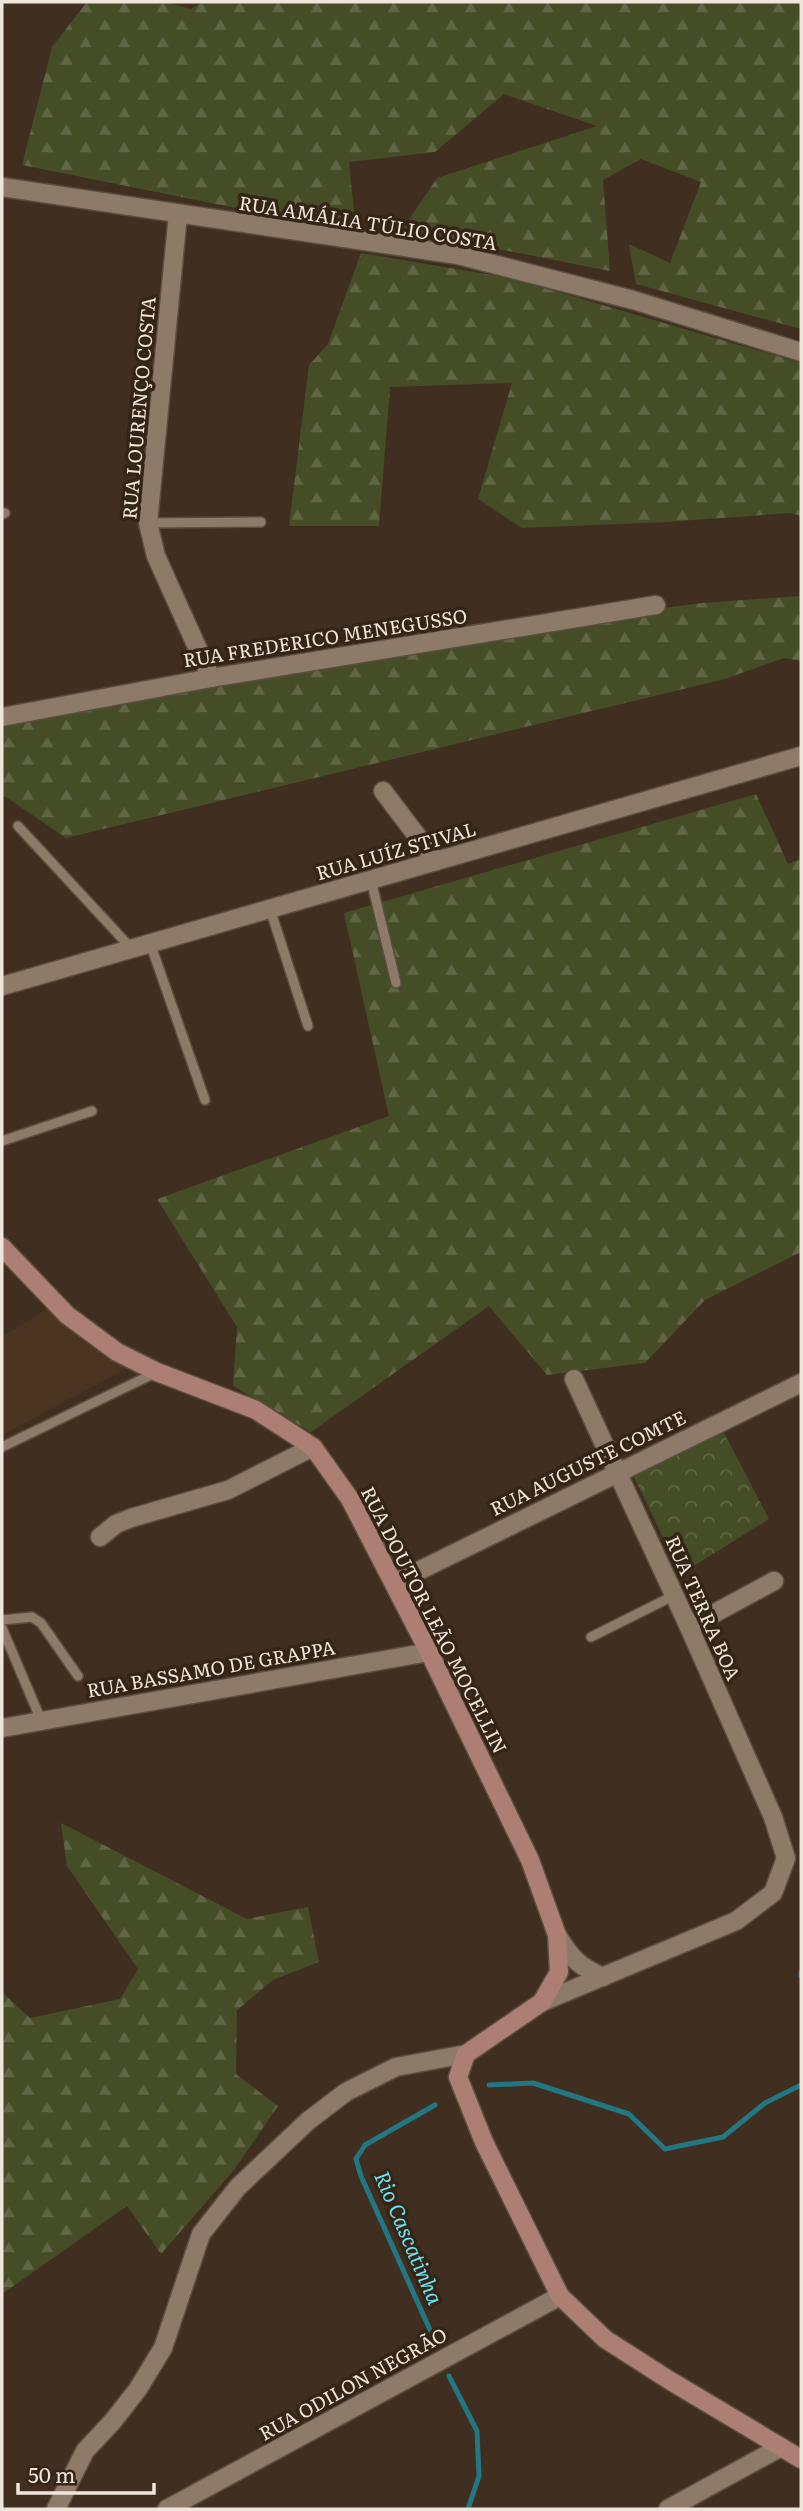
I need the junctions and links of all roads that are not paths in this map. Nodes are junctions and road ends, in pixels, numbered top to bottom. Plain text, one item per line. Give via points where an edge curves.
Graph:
1 (2, 187) edge
2 (178, 214) junction
3 (801, 352) edge
4 (148, 523) junction
5 (261, 523) dead end
6 (656, 605) dead end
7 (211, 678) junction
8 (2, 717) edge
9 (801, 756) edge
10 (383, 791) dead end
11 (18, 826) dead end
12 (436, 861) junction
13 (371, 880) junction
14 (270, 909) junction
15 (150, 943) junction
16 (131, 948) junction
17 (396, 983) dead end
18 (2, 986) edge
19 (308, 1026) dead end
20 (205, 1100) dead end
21 (92, 1111) dead end
22 (2, 1141) edge
23 (2, 1247) edge
24 (157, 1372) junction
25 (573, 1379) dead end
26 (801, 1383) edge
27 (2, 1447) edge
28 (313, 1447) junction
29 (618, 1472) junction
30 (100, 1537) dead end
31 (774, 1581) dead end
32 (394, 1583) junction
33 (675, 1595) junction
34 (2, 1620) edge
35 (690, 1627) junction
36 (2, 1628) edge
37 (591, 1637) dead end
38 (429, 1651) junction
39 (78, 1676) dead end
40 (41, 1720) junction
41 (2, 1728) edge
42 (557, 1936) junction
43 (603, 1977) junction
44 (542, 2002) junction
45 (466, 2054) junction
46 (560, 2296) junction
47 (781, 2447) junction
48 (801, 2459) edge
49 (56, 2509) edge
50 (167, 2509) edge
51 (668, 2509) edge

1 - 2 street, RUA AMÁLIA TÚLIO COSTA
2 - 3 street, RUA AMÁLIA TÚLIO COSTA via 458,255 633,300
2 - 4 street, RUA LOURENÇO COSTA
4 - 5 lane
4 - 7 street, RUA LOURENÇO COSTA via 156,556
6 - 7 street, RUA FREDERICO MENEGUSSO
7 - 8 street, RUA FREDERICO MENEGUSSO
9 - 12 street, RUA LUÍZ STIVAL
10 - 12 street
11 - 16 lane
12 - 13 street, RUA LUÍZ STIVAL
13 - 14 street, RUA LUÍZ STIVAL
13 - 17 lane
14 - 15 street, RUA LUÍZ STIVAL
14 - 19 lane
15 - 16 street, RUA LUÍZ STIVAL
15 - 20 lane
16 - 18 street, RUA LUÍZ STIVAL
21 - 22 lane
23 - 24 street, RUA DOUTOR LEÃO MOCELLIN via 67,1315 117,1352
24 - 27 lane
24 - 28 street, RUA DOUTOR LEÃO MOCELLIN via 256,1410
25 - 29 street, RUA TERRA BOA
26 - 29 street, RUA AUGUSTE COMTE
28 - 30 street via 228,1490 131,1518
28 - 32 street, RUA DOUTOR LEÃO MOCELLIN via 350,1499
29 - 32 street, RUA AUGUSTE COMTE
29 - 33 street, RUA TERRA BOA
31 - 35 street
32 - 38 street, RUA DOUTOR LEÃO MOCELLIN
33 - 35 street, RUA TERRA BOA
33 - 37 lane
34 - 39 lane via 32,1617 41,1623
35 - 43 street, RUA TERRA BOA via 786,1857 773,1893 736,1921
36 - 40 lane
38 - 40 street, RUA BASSAMO DE GRAPPA
38 - 42 street, RUA DOUTOR LEÃO MOCELLIN via 530,1860
40 - 41 street, RUA BASSAMO DE GRAPPA
42 - 43 street via 582,1968
42 - 44 street, RUA DOUTOR LEÃO MOCELLIN via 559,1972
43 - 44 street
44 - 45 street, RUA DOUTOR LEÃO MOCELLIN
45 - 46 street via 458,2077 467,2102
45 - 49 street via 396,2067 346,2092 237,2187 201,2234 163,2348 138,2389 85,2451
46 - 47 street via 606,2339
46 - 50 street, RUA ODILON NEGRÃO
47 - 48 street
47 - 51 street

